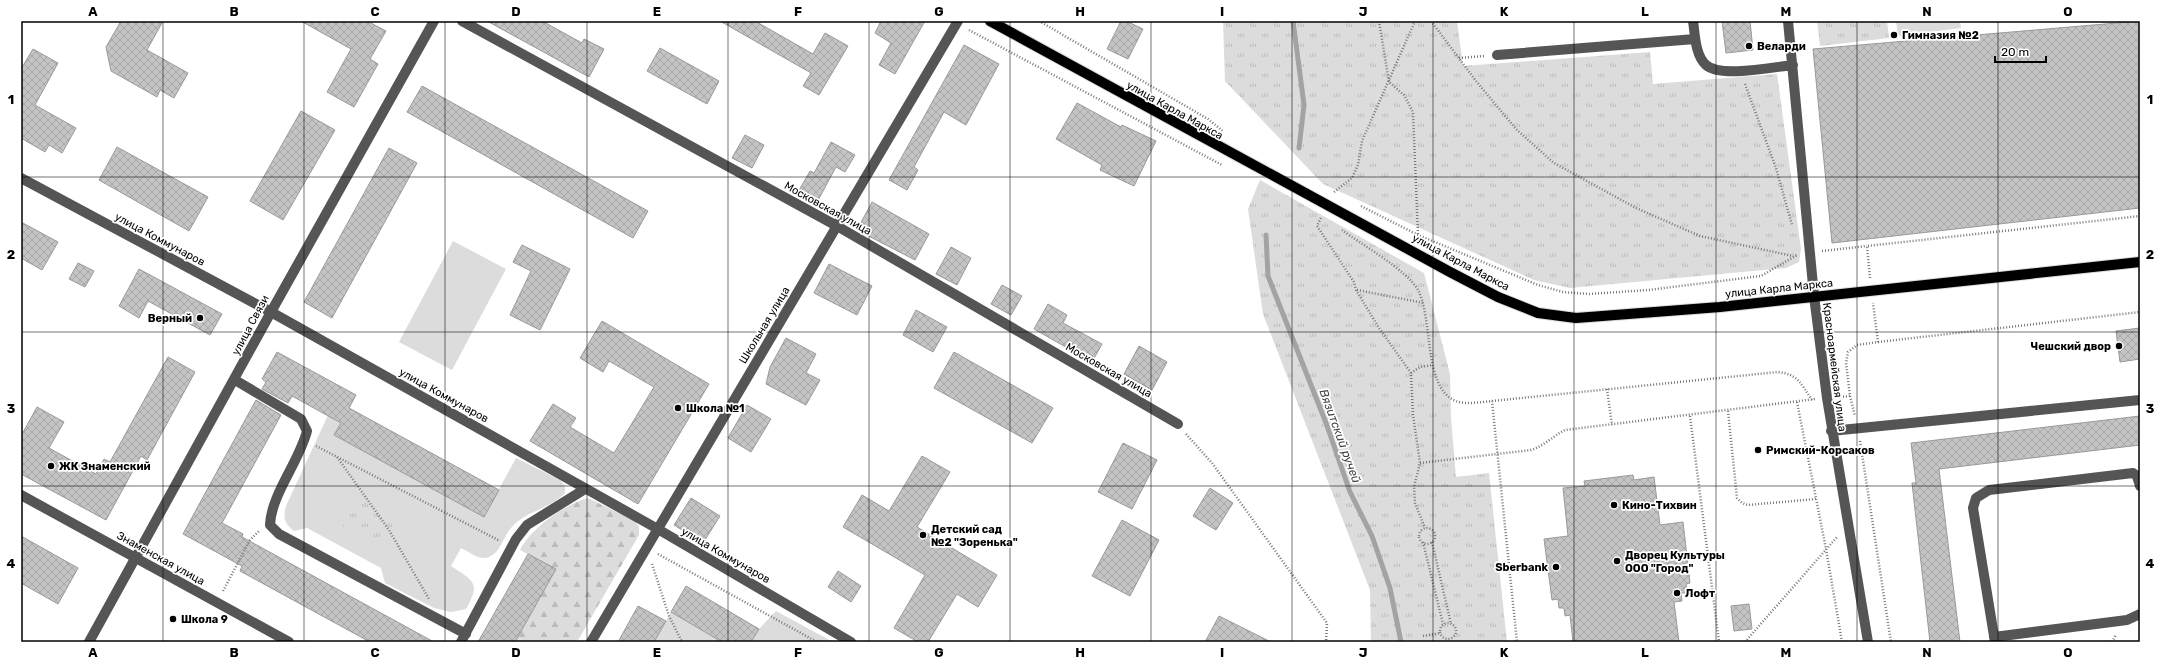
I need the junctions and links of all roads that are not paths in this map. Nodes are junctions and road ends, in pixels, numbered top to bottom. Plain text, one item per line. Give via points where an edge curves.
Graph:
1 (434, 21) edge
2 (462, 21) edge
3 (990, 21) edge
4 (1693, 21) edge
5 (1788, 21) edge
6 (957, 22) edge
7 (1695, 39) junction
8 (1497, 55) road end
9 (1793, 65) junction
10 (21, 178) edge
11 (837, 226) junction
12 (2140, 262) edge
13 (1814, 296) junction
14 (271, 312) junction
15 (235, 380) junction
16 (2140, 400) edge
17 (1178, 424) road end
18 (1831, 432) junction
19 (2140, 486) edge
20 (585, 489) junction
21 (21, 495) edge
22 (656, 528) junction
23 (136, 558) junction
24 (2140, 614) edge
25 (463, 638) edge
26 (1994, 640) edge
27 (89, 642) edge
28 (289, 642) edge
29 (591, 642) edge
30 (850, 642) edge
31 (1868, 642) edge

1 - 14 street, улица Связи
2 - 11 street, Московская улица
3 - 13 main road, улица Карла Маркса via 1261,171 1498,297 1538,313 1576,318 1720,307
4 - 7 street
5 - 9 street, Красноармейская улица
6 - 11 street, Школьная улица
7 - 8 street
7 - 9 street via 1706,65 1723,72
9 - 13 street, Красноармейская улица
10 - 14 street, улица Коммунаров
11 - 17 street, Московская улица
11 - 22 street, Школьная улица
12 - 13 main road, улица Карла Маркса
13 - 18 street, Красноармейская улица
14 - 15 street, улица Связи
14 - 20 street, улица Коммунаров
15 - 23 street, улица Связи
15 - 25 street via 301,419 307,431 303,448 271,512 270,525 279,534
16 - 18 street
18 - 31 street, Красноармейская улица
19 - 26 street via 2138,476 2133,474 1989,490 1976,498 1973,508
20 - 22 street, улица Коммунаров
20 - 25 street via 527,525 512,547
21 - 23 street, Знаменская улица
22 - 29 street, Школьная улица
22 - 30 street, улица Коммунаров
23 - 27 street, улица Связи
23 - 28 street, Знаменская улица
24 - 26 street via 2126,620

